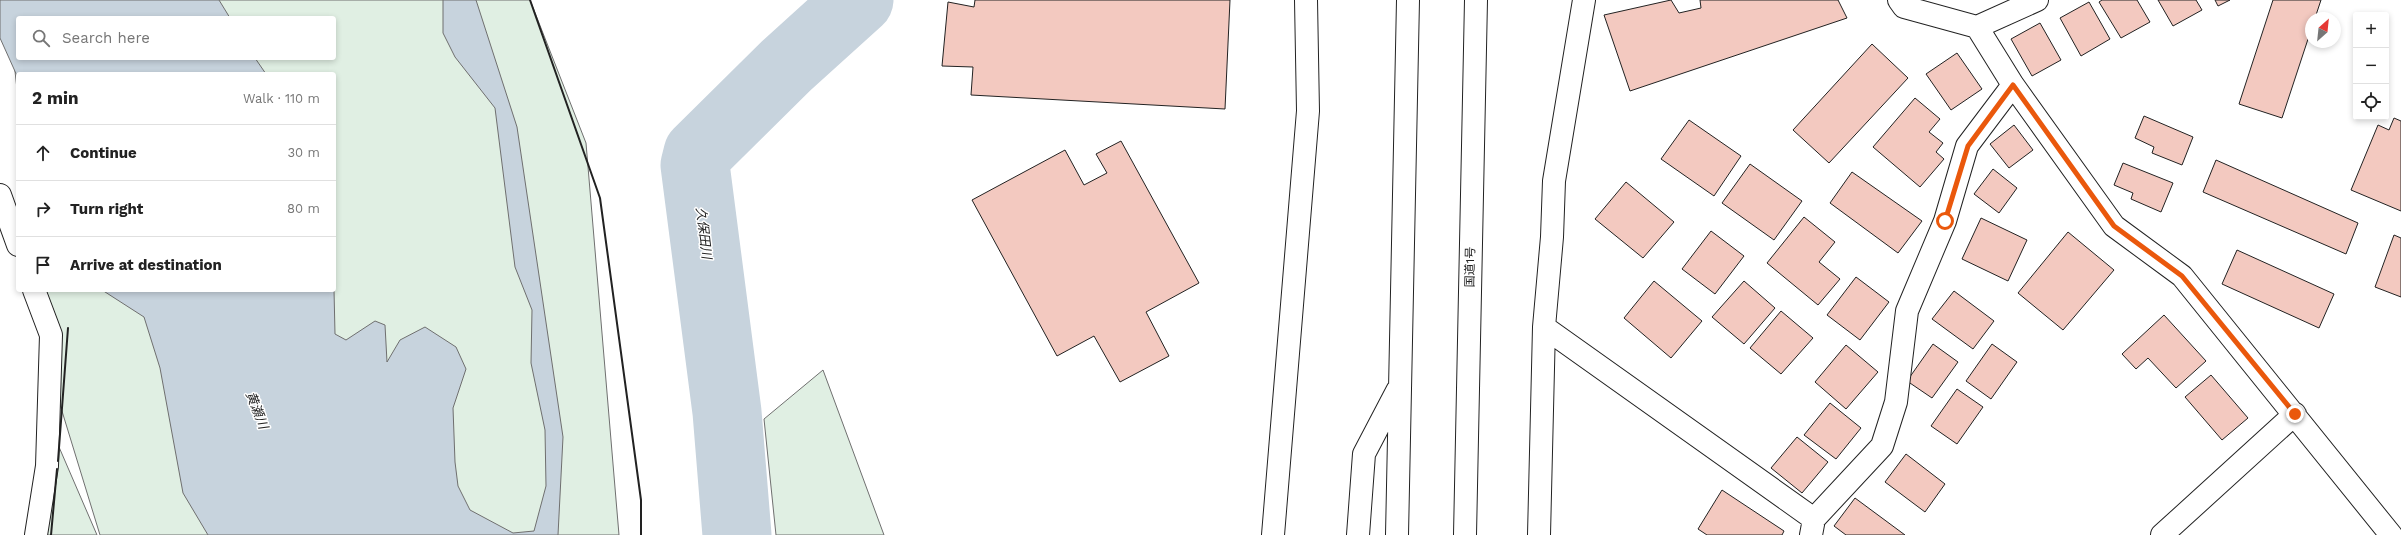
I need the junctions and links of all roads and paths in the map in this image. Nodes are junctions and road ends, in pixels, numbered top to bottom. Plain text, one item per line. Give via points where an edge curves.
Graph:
1 (1306, 0) edge
2 (1408, 0) edge
3 (1476, 0) edge
4 (1584, 0) edge
5 (1899, 0) edge
6 (2037, 0) edge
7 (1977, 27) junction
8 (2013, 85) junction
9 (0, 195) edge
10 (16, 239) edge
11 (35, 292) edge
12 (1544, 327) junction
13 (1400, 386) junction
14 (2295, 414) junction
15 (1813, 527) edge
16 (36, 535) edge
17 (1273, 535) edge
18 (1358, 535) edge
19 (1397, 535) edge
20 (1465, 535) edge
21 (1539, 535) edge
22 (2162, 535) edge
23 (2390, 535) edge

1 - 17 main road via 1308,111
2 - 13 main road
3 - 20 main road, 国道1号
4 - 12 main road via 1554,180
5 - 7 main road via 1904,7
6 - 7 main road
7 - 8 main road
8 - 14 main road via 2114,226 2182,276
8 - 15 main road via 1968,146 1945,221 1907,311 1896,402 1882,446
9 - 10 main road
11 - 16 main road via 51,335 47,466
12 - 15 main road
12 - 21 main road
13 - 18 main road via 1364,454
13 - 19 main road
14 - 22 main road
14 - 23 main road

